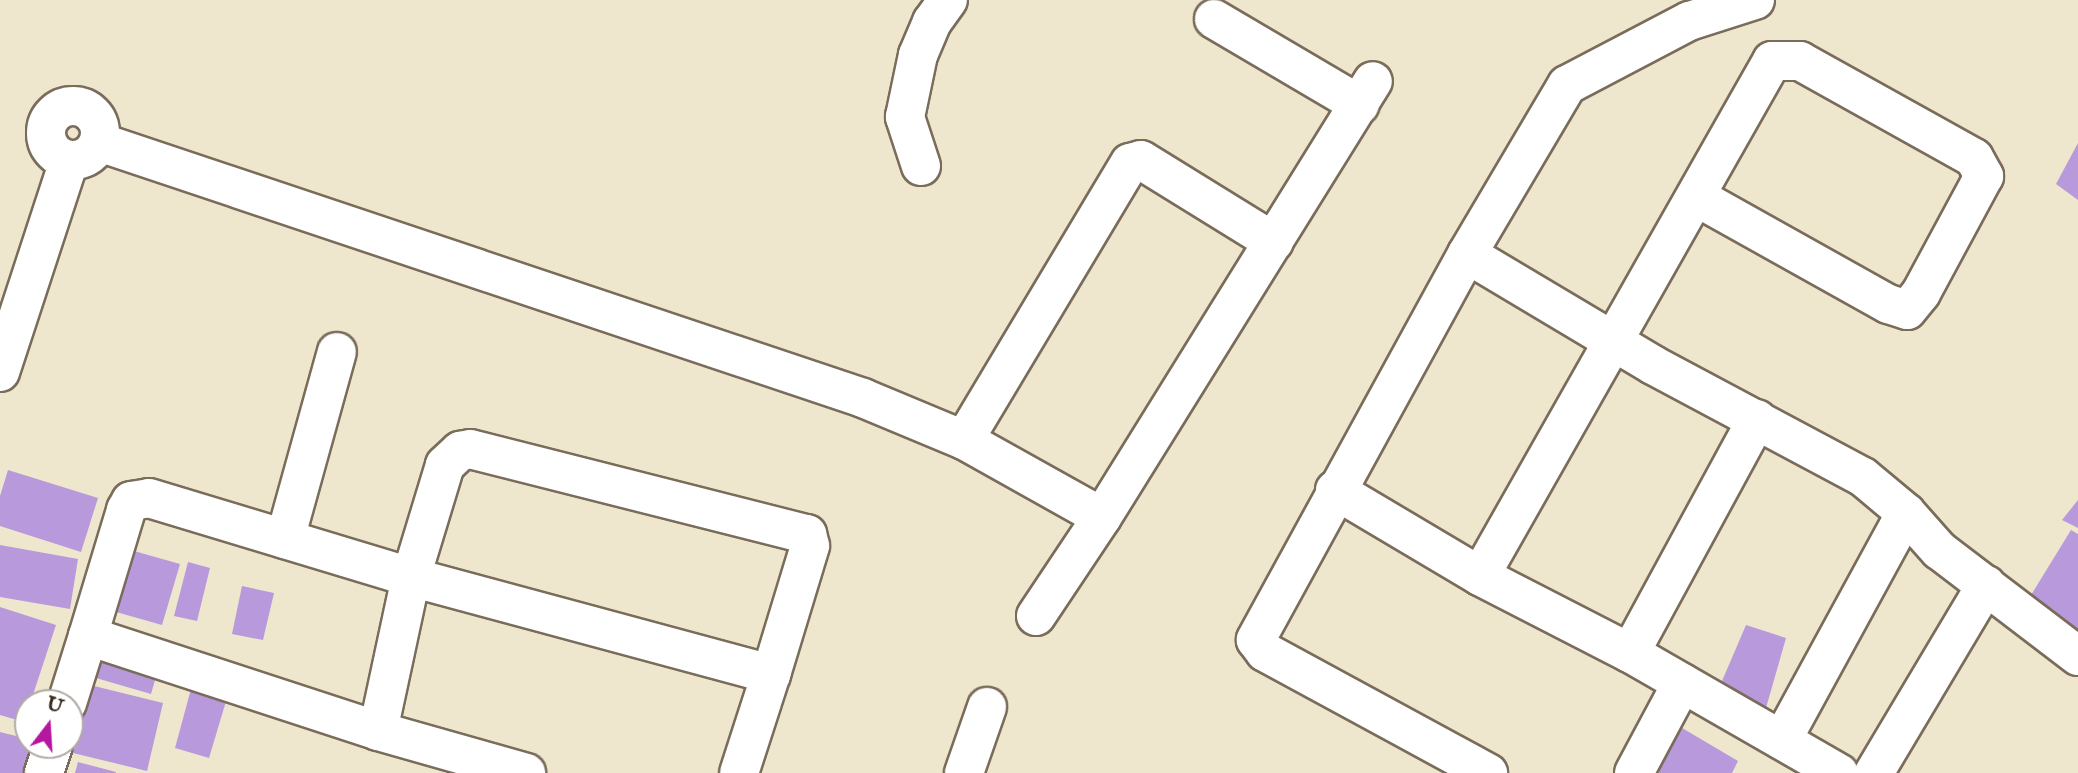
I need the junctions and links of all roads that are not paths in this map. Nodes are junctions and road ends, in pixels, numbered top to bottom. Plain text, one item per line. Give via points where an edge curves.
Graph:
1 (948, 0) edge
2 (1755, 0) edge
3 (1214, 19) dead end
4 (921, 166) dead end
5 (1699, 198) junction
6 (1275, 242) junction
7 (1467, 254) junction
8 (1614, 341) junction
9 (337, 352) dead end
10 (0, 372) edge
11 (1757, 419) junction
12 (964, 440) junction
13 (1335, 490) junction
14 (1906, 513) junction
15 (1102, 517) junction
16 (285, 539) junction
17 (1480, 576) junction
18 (411, 577) junction
19 (1986, 585) junction
20 (1036, 616) dead end
21 (88, 636) junction
22 (1630, 653) junction
23 (2078, 656) edge
24 (771, 674) junction
25 (1682, 683) junction
26 (71, 689) edge
27 (987, 707) dead end
28 (377, 731) junction
29 (1782, 740) junction
30 (526, 773) edge
31 (739, 773) edge
32 (964, 773) edge
33 (1488, 773) edge
34 (1634, 773) edge
35 (1839, 773) edge
36 (1874, 773) edge

1 - 4 street via 932,22 918,55 905,117
2 - 7 street via 1689,21 1567,85
3 - 6 street via 1367,93
5 - 5 street via 1888,304 1907,310 1921,293 1984,176 1974,158 1800,61 1785,59 1772,61 1762,73
5 - 8 street
6 - 12 street via 1141,160 1130,163
6 - 15 street
7 - 8 street
7 - 13 street
8 - 11 street
8 - 17 street
9 - 16 street
10 - 12 street via 84,151 863,398
11 - 14 street via 1863,477
11 - 22 street
12 - 15 street
13 - 17 street
13 - 33 street via 1257,634 1259,647
14 - 19 street via 1939,550
14 - 29 street
15 - 20 street
16 - 18 street
16 - 21 street via 149,498 131,501
17 - 22 street
18 - 24 street
18 - 24 street via 444,464 452,454 470,449 780,525 811,538
18 - 28 street
19 - 23 street
19 - 36 street
21 - 26 street
21 - 28 street
22 - 25 street
24 - 31 street
25 - 29 street
25 - 34 street
27 - 32 street
28 - 30 street
29 - 35 street

